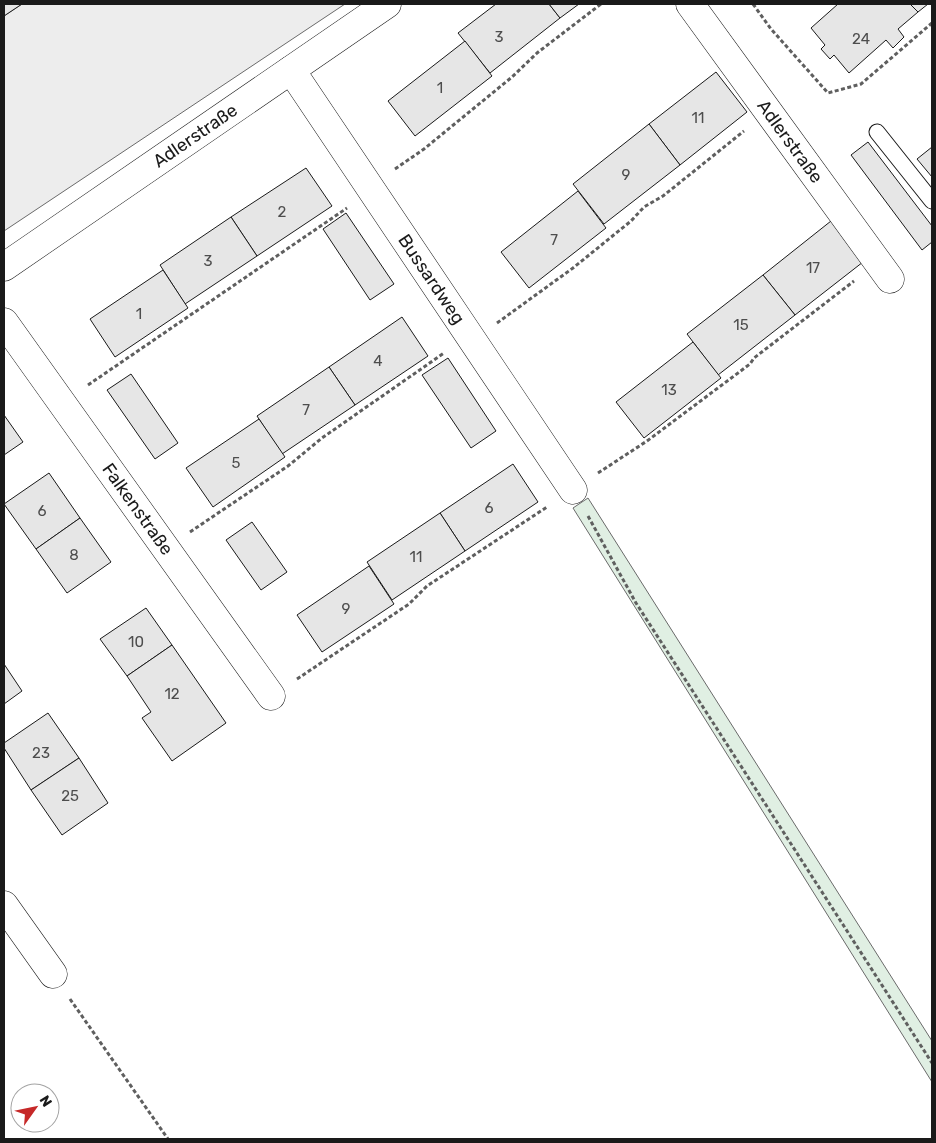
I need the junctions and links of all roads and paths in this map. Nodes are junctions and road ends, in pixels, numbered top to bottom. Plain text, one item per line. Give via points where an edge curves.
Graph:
1 (386, 4) edge
2 (600, 4) edge
3 (690, 4) edge
4 (753, 4) edge
5 (932, 23) edge
6 (291, 70) junction
7 (768, 112) junction
8 (877, 132) dead end
9 (371, 188) junction
10 (932, 201) edge
11 (4, 267) edge
12 (884, 271) joint
13 (4, 322) edge
14 (471, 337) junction
15 (62, 402) junction
16 (573, 490) junction
17 (166, 548) junction
18 (271, 696) joint
19 (4, 905) edge
20 (53, 974) joint
21 (932, 1062) edge
22 (168, 1139) edge

1 - 6 street, Adlerstraße
2 - 9 path via 424,149
3 - 7 street, Adlerstraße
4 - 5 path via 828,93 861,84
6 - 9 street, Bussardweg
6 - 11 street, Adlerstraße
7 - 12 street, Adlerstraße
7 - 14 path via 663,196 644,207 631,222 573,268
8 - 10 lane
9 - 14 street, Bussardweg
9 - 15 path
12 - 16 path via 754,358 647,441
13 - 15 street, Falkenstraße
14 - 16 street, Bussardweg
14 - 17 path
15 - 17 street, Falkenstraße
16 - 18 path via 427,586 409,604
16 - 21 path via 636,603
17 - 18 street, Falkenstraße
19 - 20 street
20 - 22 path

